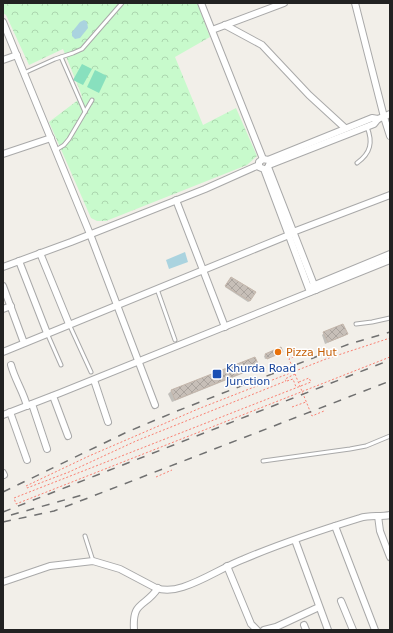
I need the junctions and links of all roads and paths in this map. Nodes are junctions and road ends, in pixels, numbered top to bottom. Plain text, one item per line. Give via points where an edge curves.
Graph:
1 (122, 3) edge
2 (201, 3) edge
3 (284, 3) edge
4 (354, 3) edge
5 (3, 22) edge
6 (225, 25) junction
7 (212, 30) junction
8 (17, 54) junction
9 (60, 57) junction
10 (3, 60) edge
11 (24, 73) junction
12 (92, 100) dead end
13 (85, 112) junction
14 (390, 114) edge
15 (381, 118) junction
16 (367, 127) junction
17 (345, 128) junction
18 (390, 136) edge
19 (51, 138) junction
20 (56, 151) junction
21 (3, 154) edge
22 (357, 163) dead end
23 (265, 164) junction
24 (390, 195) edge
25 (176, 200) junction
26 (90, 234) junction
27 (291, 234) junction
28 (40, 253) junction
29 (390, 254) edge
30 (390, 260) edge
31 (19, 261) junction
32 (3, 267) edge
33 (204, 271) junction
34 (3, 286) edge
35 (157, 289) junction
36 (312, 289) junction
37 (117, 304) junction
38 (11, 306) junction
39 (3, 309) edge
40 (390, 318) edge
41 (69, 324) junction
42 (356, 324) dead end
43 (225, 327) junction
44 (47, 333) junction
45 (390, 338) edge
46 (175, 340) dead end
47 (24, 343) junction
48 (3, 352) edge
49 (298, 355) dead end
50 (390, 357) edge
51 (138, 362) junction
52 (11, 365) dead end
53 (61, 365) dead end
54 (91, 372) dead end
55 (295, 374) junction
56 (94, 380) junction
57 (286, 381) junction
58 (299, 382) junction
59 (296, 387) junction
60 (53, 396) junction
61 (306, 402) junction
62 (30, 405) junction
63 (155, 405) dead end
64 (292, 407) dead end
65 (324, 411) dead end
66 (10, 412) junction
67 (3, 415) edge
68 (108, 422) dead end
69 (68, 436) dead end
70 (390, 436) edge
71 (47, 449) dead end
72 (27, 460) dead end
73 (264, 461) dead end
74 (172, 470) dead end
75 (156, 477) dead end
76 (390, 515) edge
77 (378, 516) junction
78 (335, 526) junction
79 (85, 536) dead end
80 (294, 540) junction
81 (390, 557) edge
82 (93, 561) junction
83 (227, 566) junction
84 (3, 582) edge
85 (158, 588) junction
86 (341, 600) dead end
87 (319, 608) junction
88 (276, 628) edge
89 (134, 630) edge
90 (257, 630) edge
91 (264, 630) edge
92 (328, 630) edge
93 (353, 630) edge
94 (375, 630) edge

1 - 9 lane via 82,49
2 - 7 street
3 - 6 street
4 - 15 street
5 - 8 street
6 - 7 street
6 - 17 street via 266,48 309,95
7 - 23 street
8 - 10 street
8 - 11 street
9 - 11 lane
9 - 13 lane
11 - 19 street
12 - 13 lane
13 - 20 lane via 69,139
14 - 15 street
15 - 16 street
15 - 17 street via 372,118
15 - 18 street
16 - 22 lane via 371,142 366,155
16 - 23 street
17 - 23 street
19 - 20 street
19 - 21 street
20 - 26 street
23 - 25 street
23 - 27 street
24 - 27 street
25 - 26 street
25 - 33 street
26 - 28 street
26 - 37 street
27 - 33 street
27 - 36 street
28 - 31 street
28 - 41 street
29 - 36 street
30 - 36 street
31 - 32 street
31 - 44 street
33 - 35 street
33 - 43 street
34 - 38 street
35 - 37 street
35 - 46 lane
36 - 43 street
37 - 41 street
37 - 51 street
38 - 39 street
38 - 47 street
40 - 42 lane
41 - 44 street
41 - 54 lane
43 - 51 street
44 - 47 street
44 - 53 lane
45 - 57 path via 326,359 198,409 26,486 27,488 69,472 136,441
47 - 48 street
49 - 55 path via 289,359
50 - 59 path via 16,504 14,498
51 - 56 street
51 - 63 street
52 - 62 street via 15,379
55 - 57 path via 285,379
55 - 58 path
56 - 60 street
56 - 68 street
57 - 59 path via 293,378
58 - 59 path via 309,378 311,382
58 - 61 path
60 - 62 street
60 - 69 street
61 - 64 path
61 - 65 path via 312,416
62 - 66 street
62 - 71 street
66 - 67 street
66 - 72 street
70 - 73 lane via 366,446
74 - 75 path
76 - 77 street
77 - 78 street via 366,516
77 - 81 street via 380,530
78 - 80 street
78 - 94 street
79 - 82 lane
80 - 83 street
80 - 87 street
82 - 84 street via 50,566
82 - 85 street via 120,569
83 - 85 street via 184,587 172,590
83 - 90 street via 251,624
85 - 89 street via 154,595 135,610
86 - 93 street
87 - 88 street
87 - 92 street
88 - 91 street

